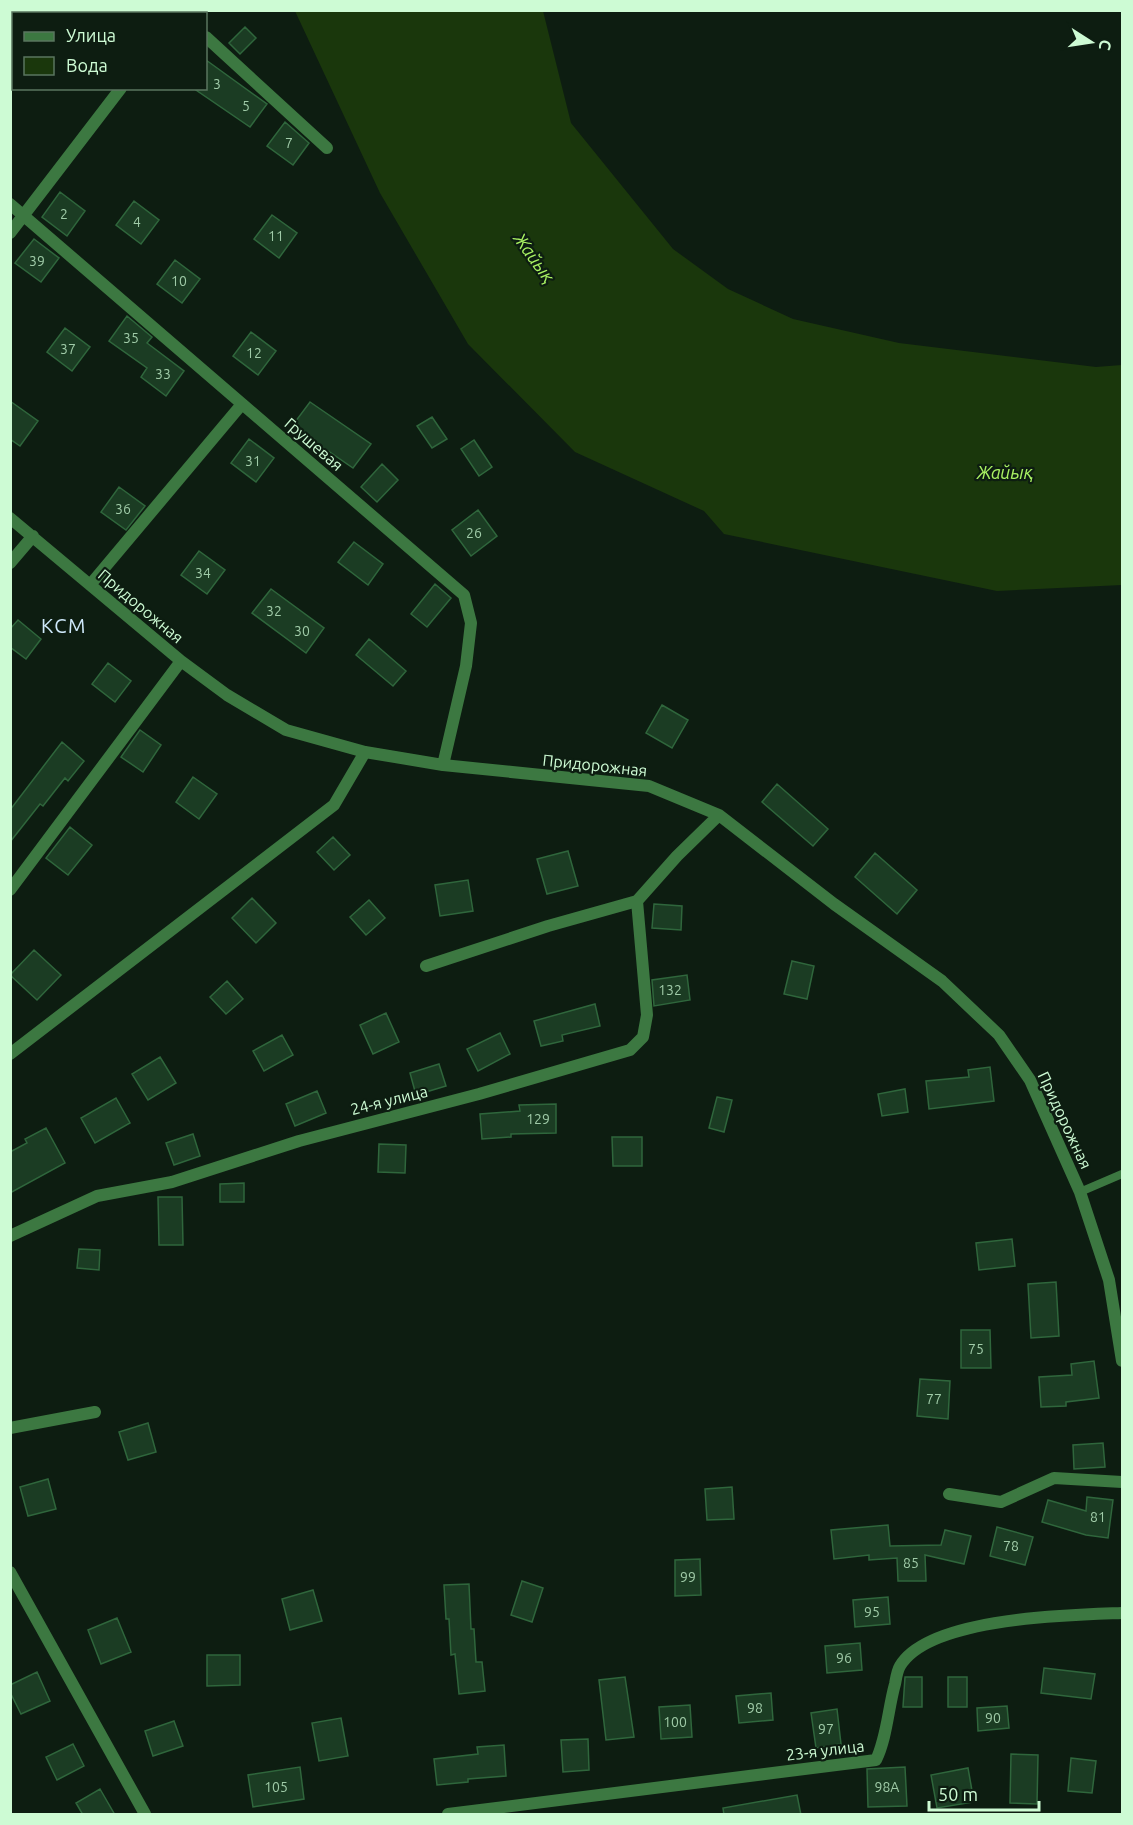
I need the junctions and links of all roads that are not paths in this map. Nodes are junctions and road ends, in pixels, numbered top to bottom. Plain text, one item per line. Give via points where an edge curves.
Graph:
1 (207, 38) edge
2 (119, 90) edge
3 (327, 148) dead end
4 (10, 204) edge
5 (24, 216) junction
6 (10, 233) edge
7 (242, 404) junction
8 (10, 518) edge
9 (33, 536) junction
10 (10, 563) edge
11 (90, 585) junction
12 (181, 661) junction
13 (365, 752) junction
14 (443, 765) junction
15 (719, 815) junction
16 (10, 890) edge
17 (637, 901) junction
18 (426, 966) dead end
19 (10, 1053) edge
20 (1122, 1174) edge
21 (1080, 1192) junction
22 (10, 1236) edge
23 (1122, 1361) edge
24 (95, 1412) dead end
25 (10, 1428) edge
26 (1122, 1482) edge
27 (949, 1494) dead end
28 (10, 1572) edge
29 (1122, 1613) edge
30 (472, 1813) edge
31 (145, 1815) edge
32 (448, 1815) edge

1 - 3 street
2 - 5 street
4 - 5 street, Грушевая
5 - 6 street
5 - 7 street, Грушевая
7 - 11 street
7 - 14 street, Грушевая via 464,595 471,623 466,666
8 - 9 street, Придорожная
9 - 10 street
9 - 11 street, Придорожная
11 - 12 street, Придорожная
12 - 13 street, Придорожная via 227,695 286,730
12 - 16 street
13 - 14 street, Придорожная
13 - 19 street via 334,805
14 - 15 street, Придорожная via 649,786
15 - 17 street
15 - 21 street, Придорожная via 942,981 999,1035 1030,1080
17 - 18 street
17 - 22 street, 24-я улица via 647,1016 643,1037 630,1050 299,1141 172,1182 97,1196
20 - 21 lane
21 - 23 street, Придорожная via 1109,1280
24 - 25 street
26 - 27 street via 1054,1478 1001,1502
28 - 31 street
29 - 30 street, 23-я улица via 1059,1615 960,1629 921,1647 900,1666 876,1760
30 - 32 street, 23-я улица

